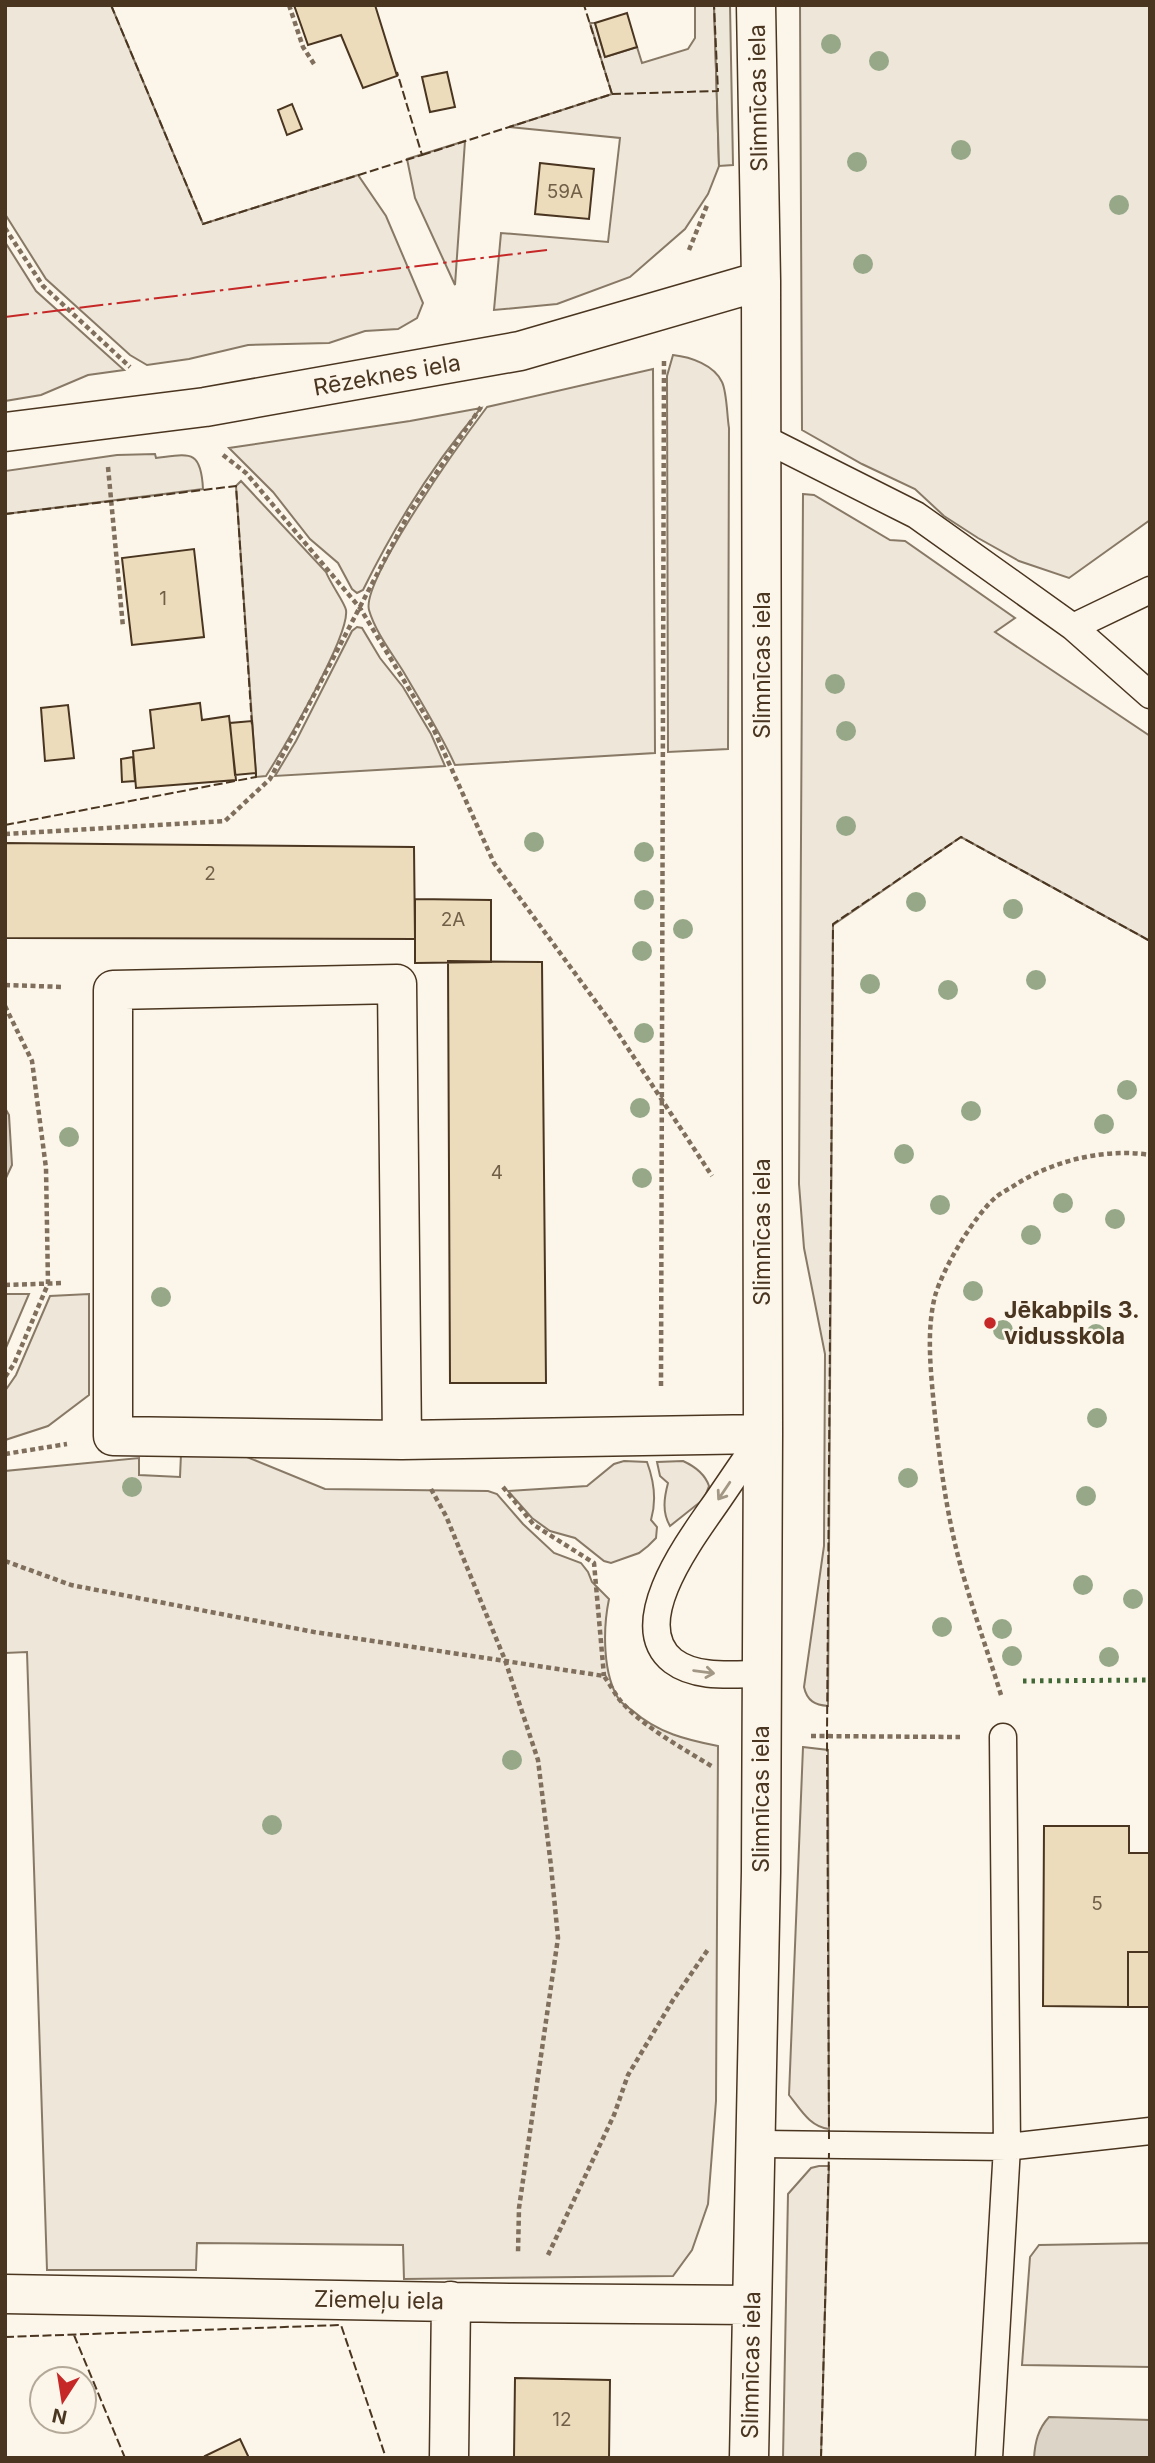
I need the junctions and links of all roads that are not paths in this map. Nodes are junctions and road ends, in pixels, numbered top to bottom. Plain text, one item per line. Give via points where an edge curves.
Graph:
1 (756, 5) edge
2 (761, 281) junction
3 (5, 432) edge
4 (761, 437) junction
5 (1150, 590) edge
6 (1073, 627) junction
7 (1150, 695) edge
8 (763, 1434) junction
9 (402, 1440) junction
10 (761, 1674) junction
11 (1003, 1737) road end
12 (1150, 2131) edge
13 (755, 2144) junction
14 (1007, 2147) junction
15 (5, 2294) edge
16 (451, 2301) junction
17 (752, 2305) junction
18 (449, 2458) edge
19 (749, 2458) edge
20 (989, 2458) edge

1 - 2 street, Slimnīcas iela
2 - 3 street, Rēzeknes iela via 520,351 205,407
2 - 4 street, Slimnīcas iela
4 - 6 lane via 916,515
4 - 8 street, Slimnīcas iela
5 - 6 lane
6 - 7 lane
8 - 9 street
8 - 10 street, Slimnīcas iela
8 -> 10 lane via 678,1558 663,1592 657,1630 662,1649 673,1662 690,1670
9 - 9 street via 397,984 114,990 113,1436
10 - 13 street, Slimnīcas iela
11 - 14 lane
12 - 14 lane
13 - 14 lane
13 - 17 street, Slimnīcas iela
14 - 20 lane
15 - 16 street, Ziemeļu iela
16 - 17 street, Ziemeļu iela
16 - 18 street
17 - 19 street, Slimnīcas iela

